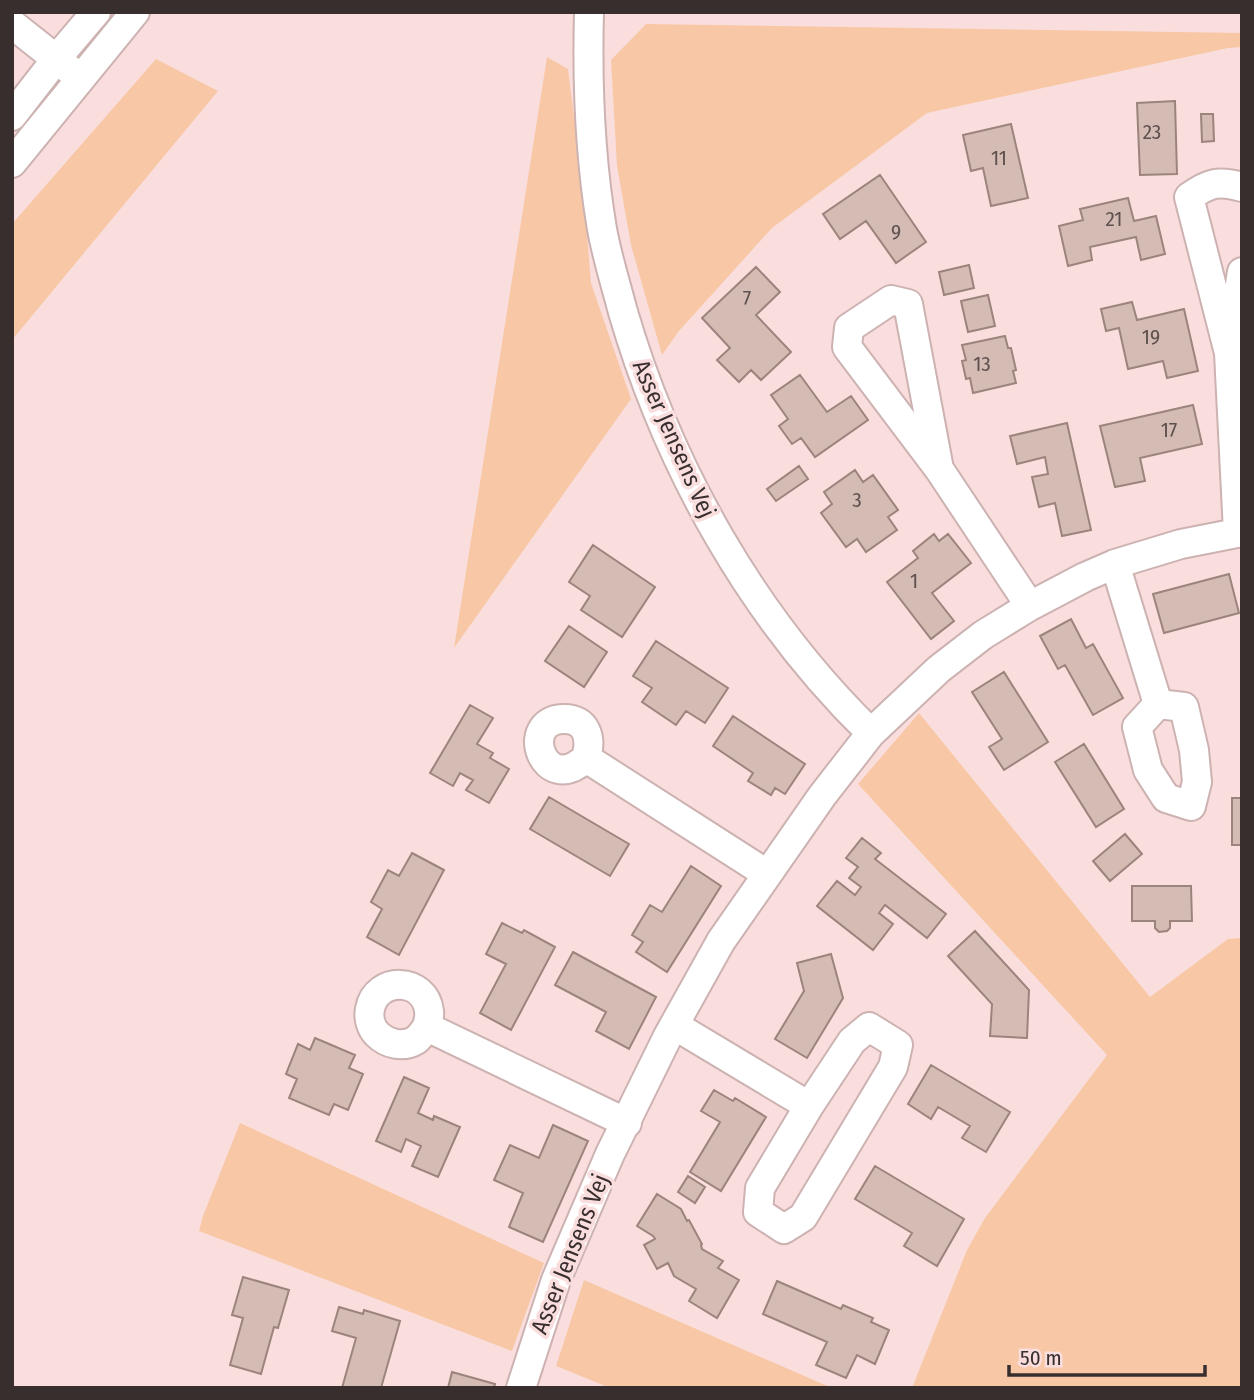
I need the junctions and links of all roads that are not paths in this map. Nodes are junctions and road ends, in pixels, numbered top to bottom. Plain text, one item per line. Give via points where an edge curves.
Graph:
1 (96, 12) edge
2 (135, 12) edge
3 (589, 12) edge
4 (12, 24) edge
5 (57, 58) junction
6 (80, 78) junction
7 (12, 116) edge
8 (12, 163) edge
9 (1242, 187) edge
10 (1242, 272) edge
11 (1229, 353) junction
12 (939, 469) junction
13 (1240, 532) edge
14 (1115, 564) junction
15 (1030, 606) junction
16 (1158, 704) dead end
17 (871, 733) junction
18 (586, 758) dead end
19 (768, 874) junction
20 (674, 1025) junction
21 (427, 1027) dead end
22 (809, 1107) junction
23 (626, 1123) junction
24 (521, 1388) edge

1 - 5 street
2 - 6 street
3 - 17 street, Asser Jensens Vej via 594,178 603,233 638,361 659,417 715,530 756,595 843,706
4 - 5 street
5 - 6 street
5 - 7 street
6 - 8 street
9 - 11 street, Asser Jensens Vej via 1206,186 1189,197
10 - 11 street, Asser Jensens Vej
11 - 13 street, Asser Jensens Vej
12 - 12 street via 847,347 849,328 891,300 908,304
12 - 15 street
13 - 14 street, Asser Jensens Vej
14 - 15 street, Asser Jensens Vej
14 - 16 street
15 - 17 street, Asser Jensens Vej via 939,669
17 - 19 street, Asser Jensens Vej
18 - 19 street
19 - 20 street, Asser Jensens Vej via 721,941
20 - 22 street
20 - 23 street, Asser Jensens Vej
21 - 23 street
22 - 22 street via 852,1041 869,1027 898,1045 893,1067 803,1217 784,1229 758,1212 760,1188
23 - 24 street, Asser Jensens Vej via 556,1280

